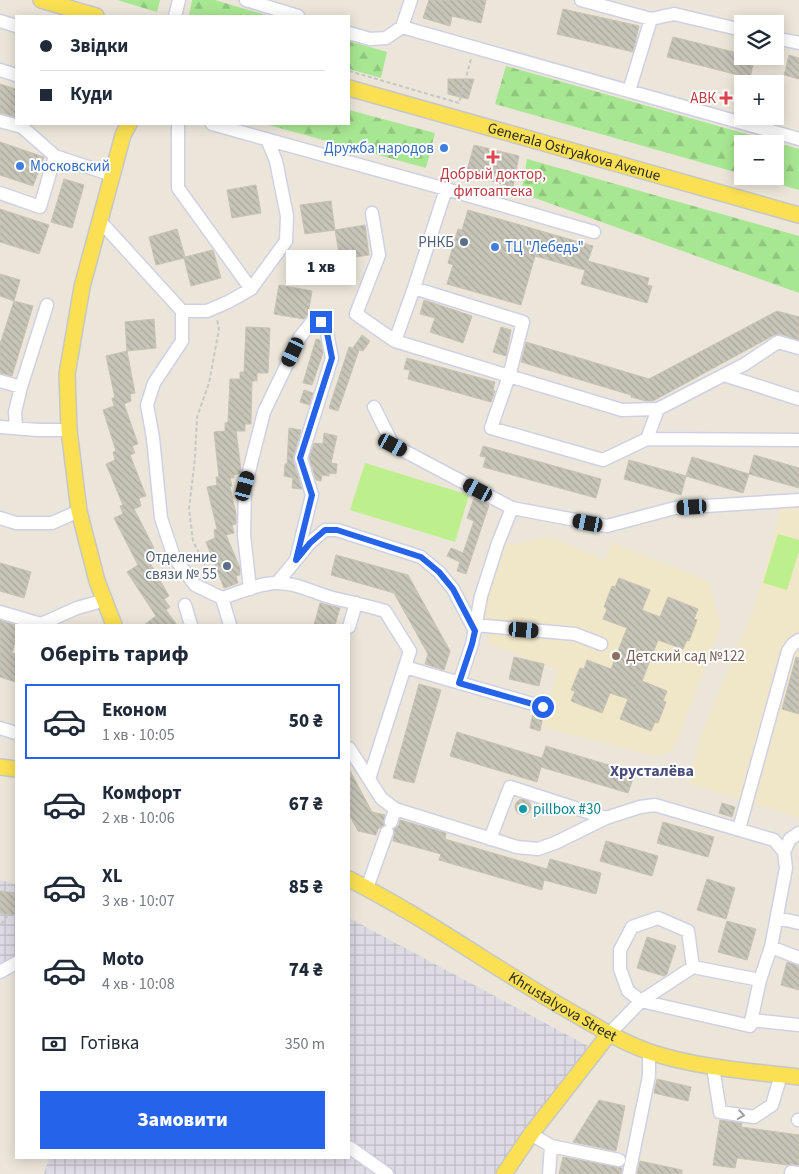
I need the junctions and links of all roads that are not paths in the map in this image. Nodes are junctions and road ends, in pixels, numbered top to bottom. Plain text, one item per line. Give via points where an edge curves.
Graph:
1 (41, 0) edge
2 (179, 0) edge
3 (246, 0) edge
4 (411, 0) edge
5 (581, 0) edge
6 (261, 2) edge
7 (62, 3) edge
8 (93, 15) edge
9 (175, 15) edge
10 (295, 15) edge
11 (651, 19) junction
12 (0, 21) edge
13 (15, 26) edge
14 (402, 27) junction
15 (734, 28) edge
16 (350, 33) edge
17 (784, 40) edge
18 (799, 44) edge
19 (0, 70) edge
20 (15, 75) edge
21 (350, 88) edge
22 (629, 91) junction
23 (0, 121) edge
24 (129, 125) edge
25 (178, 125) edge
26 (216, 125) edge
27 (267, 139) junction
28 (799, 139) edge
29 (55, 156) junction
30 (112, 176) junction
31 (446, 188) junction
32 (0, 193) edge
33 (372, 213) dead end
34 (799, 215) edge
35 (100, 221) junction
36 (594, 232) dead end
37 (414, 288) junction
38 (251, 289) junction
39 (47, 305) dead end
40 (182, 311) junction
41 (395, 341) junction
42 (799, 348) edge
43 (724, 375) junction
44 (508, 376) junction
45 (0, 381) edge
46 (21, 387) junction
47 (799, 399) edge
48 (374, 407) dead end
49 (658, 409) junction
50 (0, 427) edge
51 (16, 428) junction
52 (69, 430) junction
53 (647, 439) junction
54 (799, 440) edge
55 (799, 500) edge
56 (512, 508) junction
57 (79, 511) junction
58 (0, 518) edge
59 (296, 560) junction
60 (277, 583) junction
61 (250, 589) junction
62 (217, 596) junction
63 (105, 600) junction
64 (356, 602) junction
65 (185, 605) dead end
66 (0, 612) edge
67 (114, 624) edge
68 (191, 624) edge
69 (230, 624) edge
70 (350, 624) edge
71 (475, 628) junction
72 (799, 640) edge
73 (601, 644) dead end
74 (405, 668) junction
75 (459, 683) junction
76 (543, 707) dead end
77 (0, 728) edge
78 (15, 733) edge
79 (350, 750) edge
80 (0, 767) edge
81 (15, 769) edge
82 (369, 779) junction
83 (395, 809) junction
84 (606, 818) junction
85 (739, 829) junction
86 (799, 833) edge
87 (490, 839) junction
88 (784, 852) junction
89 (350, 880) edge
90 (367, 888) junction
91 (777, 918) junction
92 (799, 923) edge
93 (771, 947) junction
94 (799, 958) edge
95 (15, 963) edge
96 (693, 967) junction
97 (0, 972) edge
98 (760, 980) junction
99 (641, 1001) junction
100 (751, 1020) junction
101 (799, 1025) edge
102 (609, 1034) junction
103 (649, 1052) junction
104 (713, 1067) junction
105 (781, 1075) junction
106 (799, 1076) edge
107 (531, 1134) junction
108 (551, 1146) junction
109 (350, 1148) edge
110 (619, 1160) dead end
111 (387, 1174) edge
112 (504, 1174) edge
113 (549, 1174) edge
114 (629, 1174) edge

1 - 7 main road
2 - 9 street
3 - 6 street
4 - 14 street
5 - 11 street
6 - 10 street
7 - 8 main road
11 - 15 street via 674,14
11 - 22 street
12 - 13 street
14 - 16 street via 386,38 370,39
14 - 22 street
17 - 18 street
19 - 20 street
21 - 34 main road, Generala Ostryakova Avenue
22 - 28 street
23 - 29 street via 22,127
24 - 30 main road via 123,135
25 - 38 street via 178,188
26 - 27 street
27 - 31 street
27 - 38 street via 276,161 287,216 286,240
29 - 30 street
29 - 32 street via 40,207
30 - 35 main road
31 - 36 street
31 - 37 street
33 - 41 street via 379,254 356,314
35 - 40 street
35 - 52 main road via 82,287 67,374
37 - 41 street
37 - 44 street via 523,322
38 - 40 street via 206,311
39 - 46 street
40 - 62 street via 182,341 154,383 146,404 154,438 161,518 174,557 195,585
41 - 44 street
42 - 43 street via 778,342
43 - 47 street
43 - 49 street
44 - 49 street via 622,410
44 - 53 street via 491,428 603,460
45 - 46 street
46 - 51 street via 15,412
48 - 56 street via 393,445
49 - 53 street
50 - 51 street
51 - 52 street
52 - 57 main road
53 - 54 street
55 - 56 street via 675,508 607,526
56 - 71 street via 484,587
57 - 58 street via 52,523 16,523
57 - 63 main road via 97,582
59 - 60 street
59 - 61 street via 312,495 300,458 332,358 327,333 315,318 300,337 264,412 245,486 244,535
59 - 71 street via 325,530 337,530 421,557 453,589
60 - 61 street
60 - 64 street via 295,584 332,598
61 - 62 street
62 - 69 street
63 - 66 street via 41,624
63 - 67 main road
64 - 70 street
64 - 74 street via 385,611 410,651
65 - 68 street
71 - 73 street via 575,634
71 - 75 street
72 - 85 street via 788,651
74 - 75 street
74 - 82 street
75 - 76 street
77 - 78 street
79 - 82 street
80 - 81 main road
82 - 83 street via 381,798
83 - 87 street
83 - 90 street
84 - 85 street via 655,805
84 - 87 street via 538,849
84 - 87 street via 510,787
85 - 88 street via 774,840
86 - 88 street via 790,840
88 - 91 street via 786,868
89 - 90 main road, Khrustalyova Street
90 - 102 main road, Khrustalyova Street
91 - 92 street
91 - 93 street
93 - 94 street
93 - 98 street
95 - 97 street
96 - 98 street
96 - 99 street
96 - 99 street via 688,931 658,918 632,927 620,950 620,969 628,991
98 - 100 street
99 - 100 street via 750,1026
99 - 102 street
100 - 101 street
102 - 103 main road, Khrustalyova Street
102 - 107 main road
103 - 104 main road, Khrustalyova Street
103 - 114 street via 649,1076
104 - 105 main road, Khrustalyova Street
104 -> 105 street via 720,1112 754,1117 772,1105
105 - 106 main road, Khrustalyova Street
107 - 108 street
107 - 112 main road
108 - 110 street
108 - 113 street
109 - 111 street

